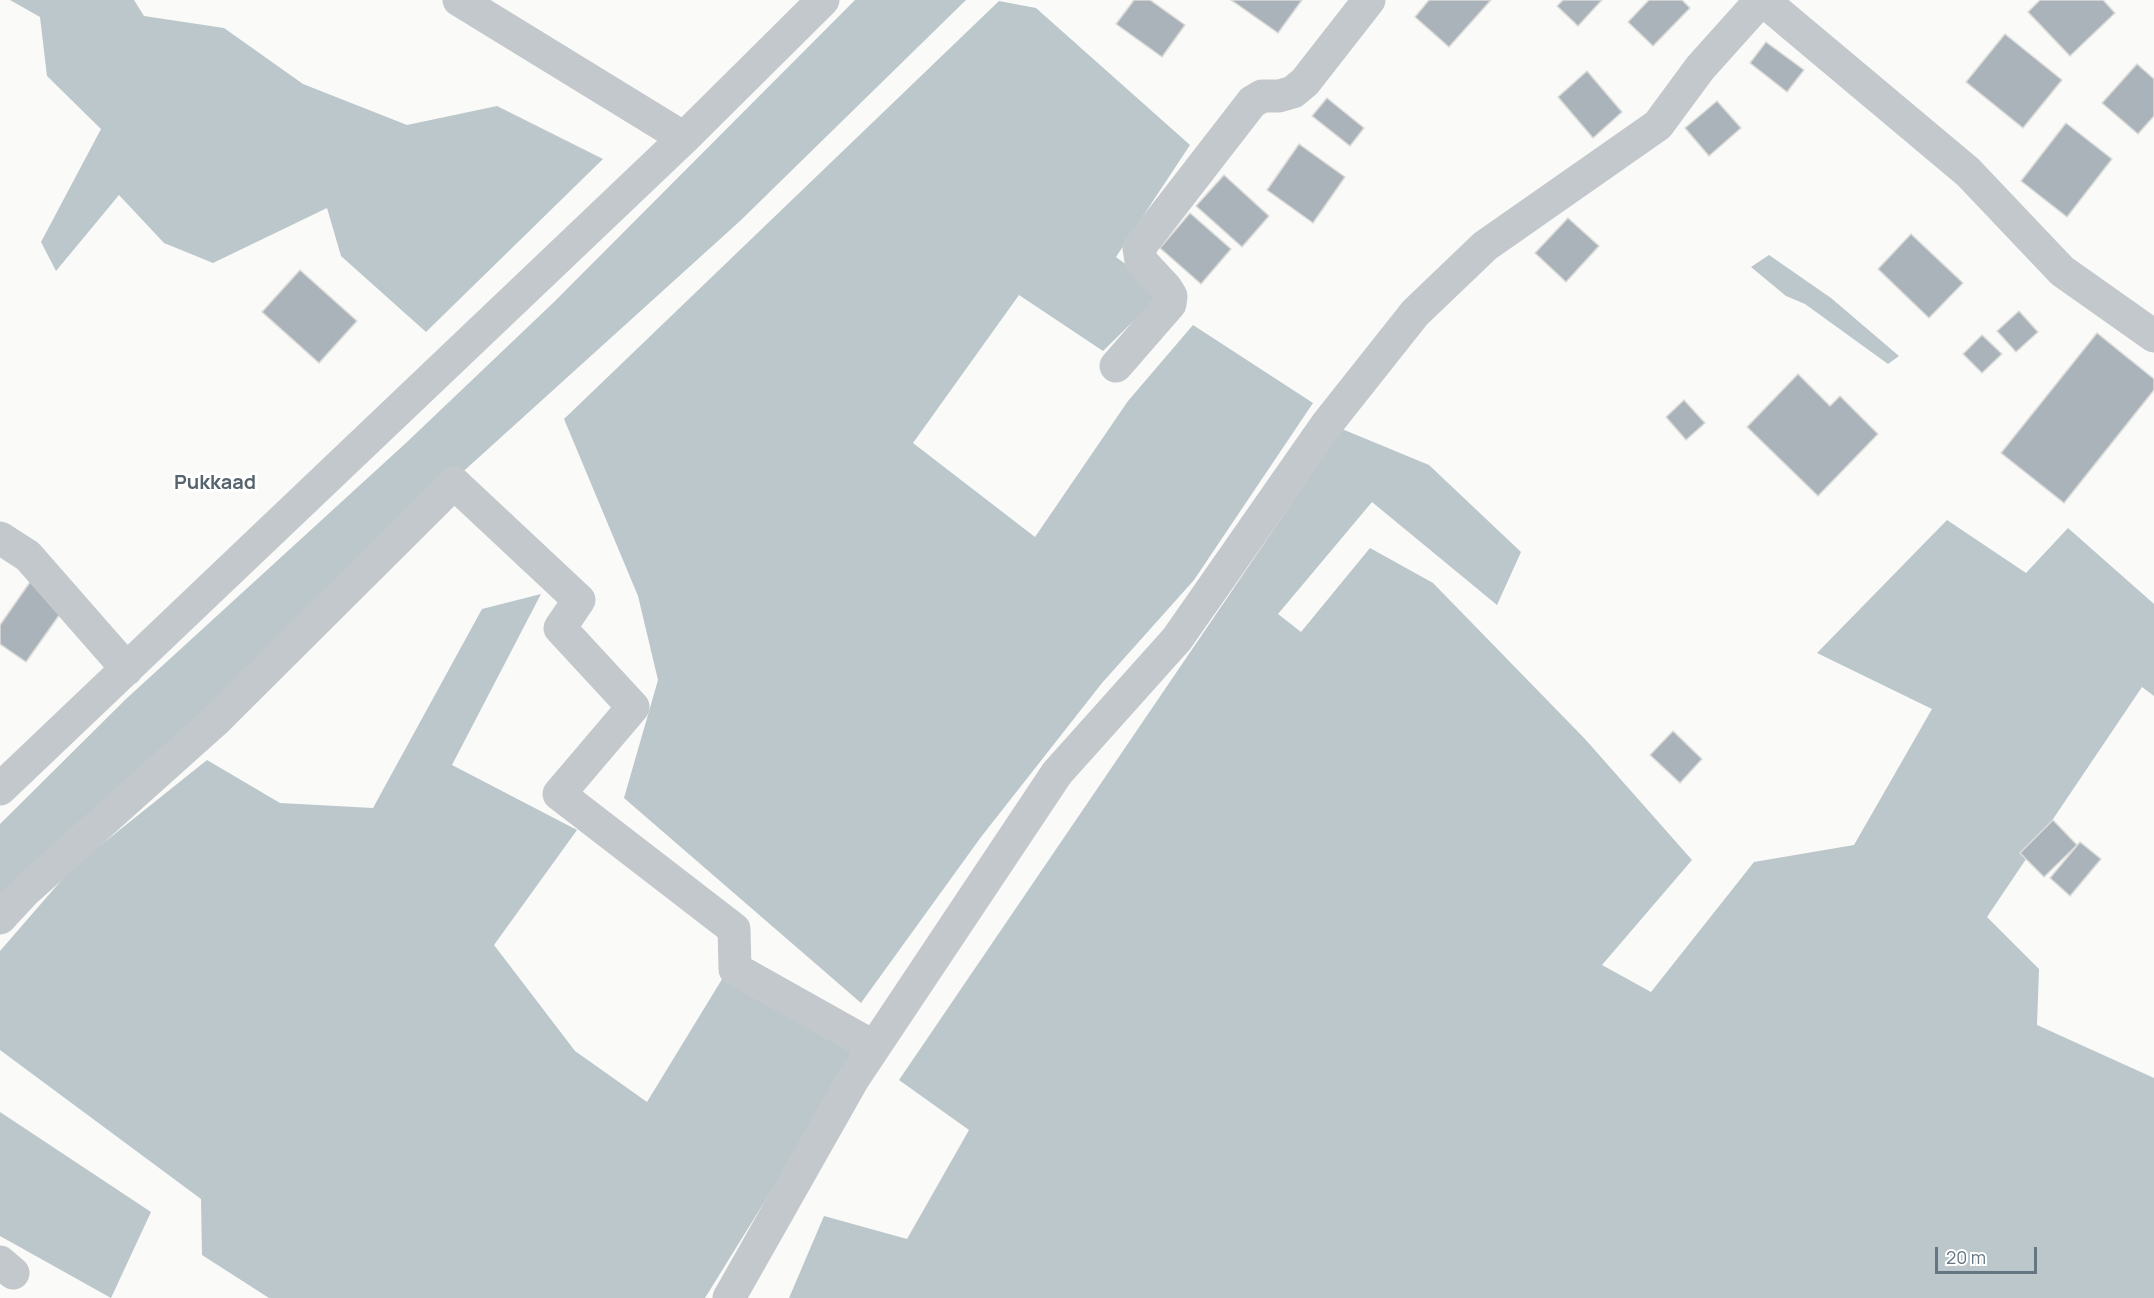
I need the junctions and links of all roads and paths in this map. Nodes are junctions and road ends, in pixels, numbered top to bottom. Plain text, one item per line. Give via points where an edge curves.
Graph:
1 (459, 0) edge
2 (823, 0) edge
3 (1369, 0) edge
4 (1762, 0) edge
5 (684, 138) junction
6 (2154, 336) edge
7 (1116, 366) dead end
8 (0, 538) edge
9 (127, 669) junction
10 (0, 789) edge
11 (0, 918) edge
12 (874, 1047) junction
13 (729, 1298) edge

1 - 5 street
2 - 5 street
3 - 7 street via 1305,82 1293,92 1262,96 1252,102 1139,248 1141,261 1167,288 1170,304
4 - 6 street via 1968,172 2062,271
4 - 12 street via 1700,68 1658,125 1485,246 1415,313 1327,423 1177,639 1057,773
5 - 9 street
8 - 9 street via 28,556
9 - 10 street
11 - 12 street via 215,721 454,483 579,600 560,628 633,706 559,794 734,929 735,969
12 - 13 street

